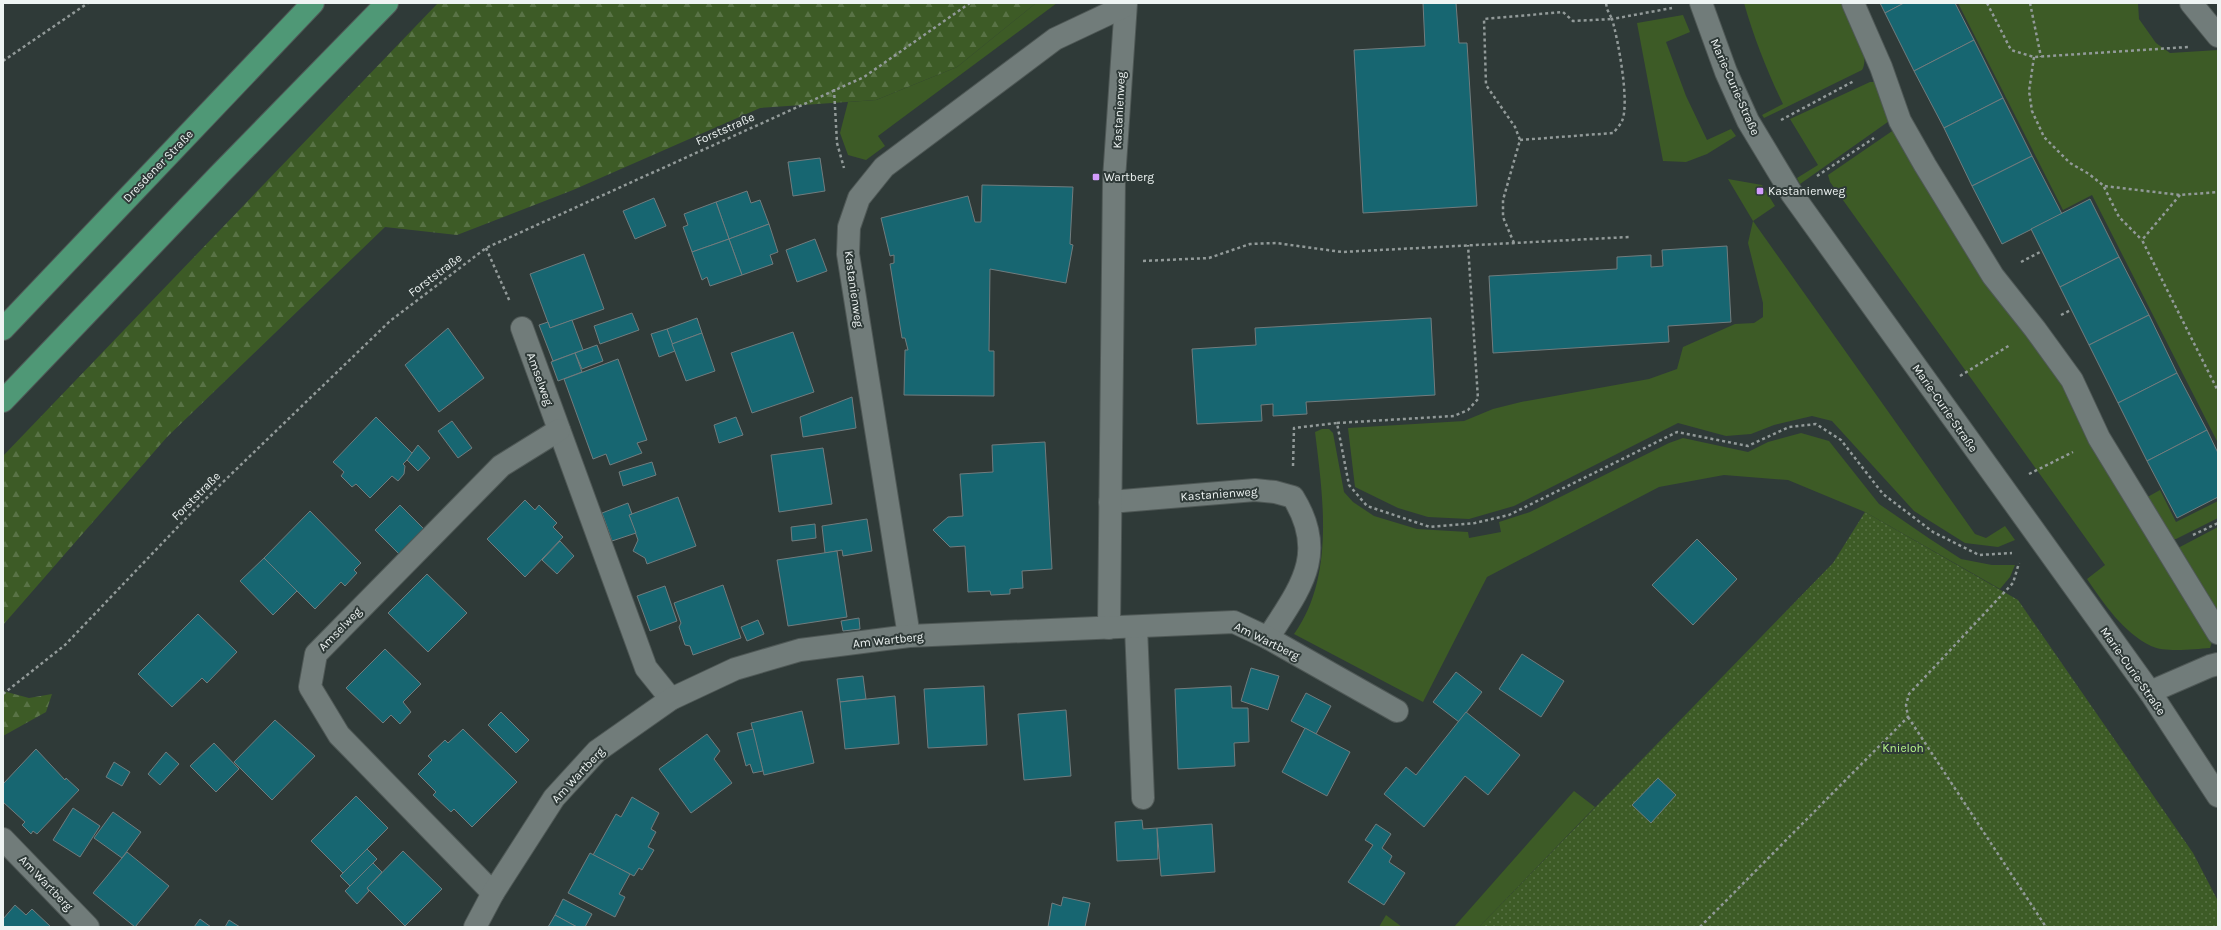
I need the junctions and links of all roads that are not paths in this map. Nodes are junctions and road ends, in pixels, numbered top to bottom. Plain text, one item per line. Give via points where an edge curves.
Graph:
1 (313, 3) edge
2 (387, 3) edge
3 (1701, 3) edge
4 (1853, 3) edge
5 (2191, 3) edge
6 (1126, 4) edge
7 (2218, 36) edge
8 (522, 328) road end
9 (3, 329) edge
10 (3, 401) edge
11 (558, 430) junction
12 (1110, 502) junction
13 (1136, 627) junction
14 (1109, 628) junction
15 (2218, 633) edge
16 (909, 636) junction
17 (1268, 638) junction
18 (2218, 664) edge
19 (2150, 692) junction
20 (671, 699) junction
21 (1397, 711) dead end
22 (2218, 796) edge
23 (1143, 798) dead end
24 (3, 840) edge
25 (493, 894) junction
26 (88, 927) edge
27 (475, 927) edge

1 - 9 main road, Dresdener Straße
2 - 10 main road via 224,169
3 - 19 street, Marie-Curie-Straße via 1726,72 1755,133 1792,194
4 - 15 street via 1881,67 1900,121 1957,220 1993,276 2072,380 2099,438
5 - 7 street
6 - 12 street, Kastanienweg via 1114,179
6 - 16 street, Kastanienweg via 1055,39 884,167 859,198 850,227 848,254
8 - 11 street, Amselweg
11 - 20 street, Amselweg via 646,668
11 - 25 street, Amselweg via 501,466 316,654 310,687 339,735
12 - 14 street, Kastanienweg
12 - 17 street, Kastanienweg via 1255,490 1293,497 1302,512 1309,533 1309,560 1303,582
13 - 14 street, Am Wartberg
13 - 17 street, Am Wartberg via 1234,622
13 - 23 street
14 - 16 street, Am Wartberg
16 - 20 street, Am Wartberg via 800,650 735,669
17 - 21 street, Am Wartberg
18 - 19 street
19 - 22 street, Marie-Curie-Straße
20 - 25 street, Am Wartberg via 597,751 581,768 554,798
24 - 26 street, Am Wartberg
25 - 27 street, Am Wartberg

